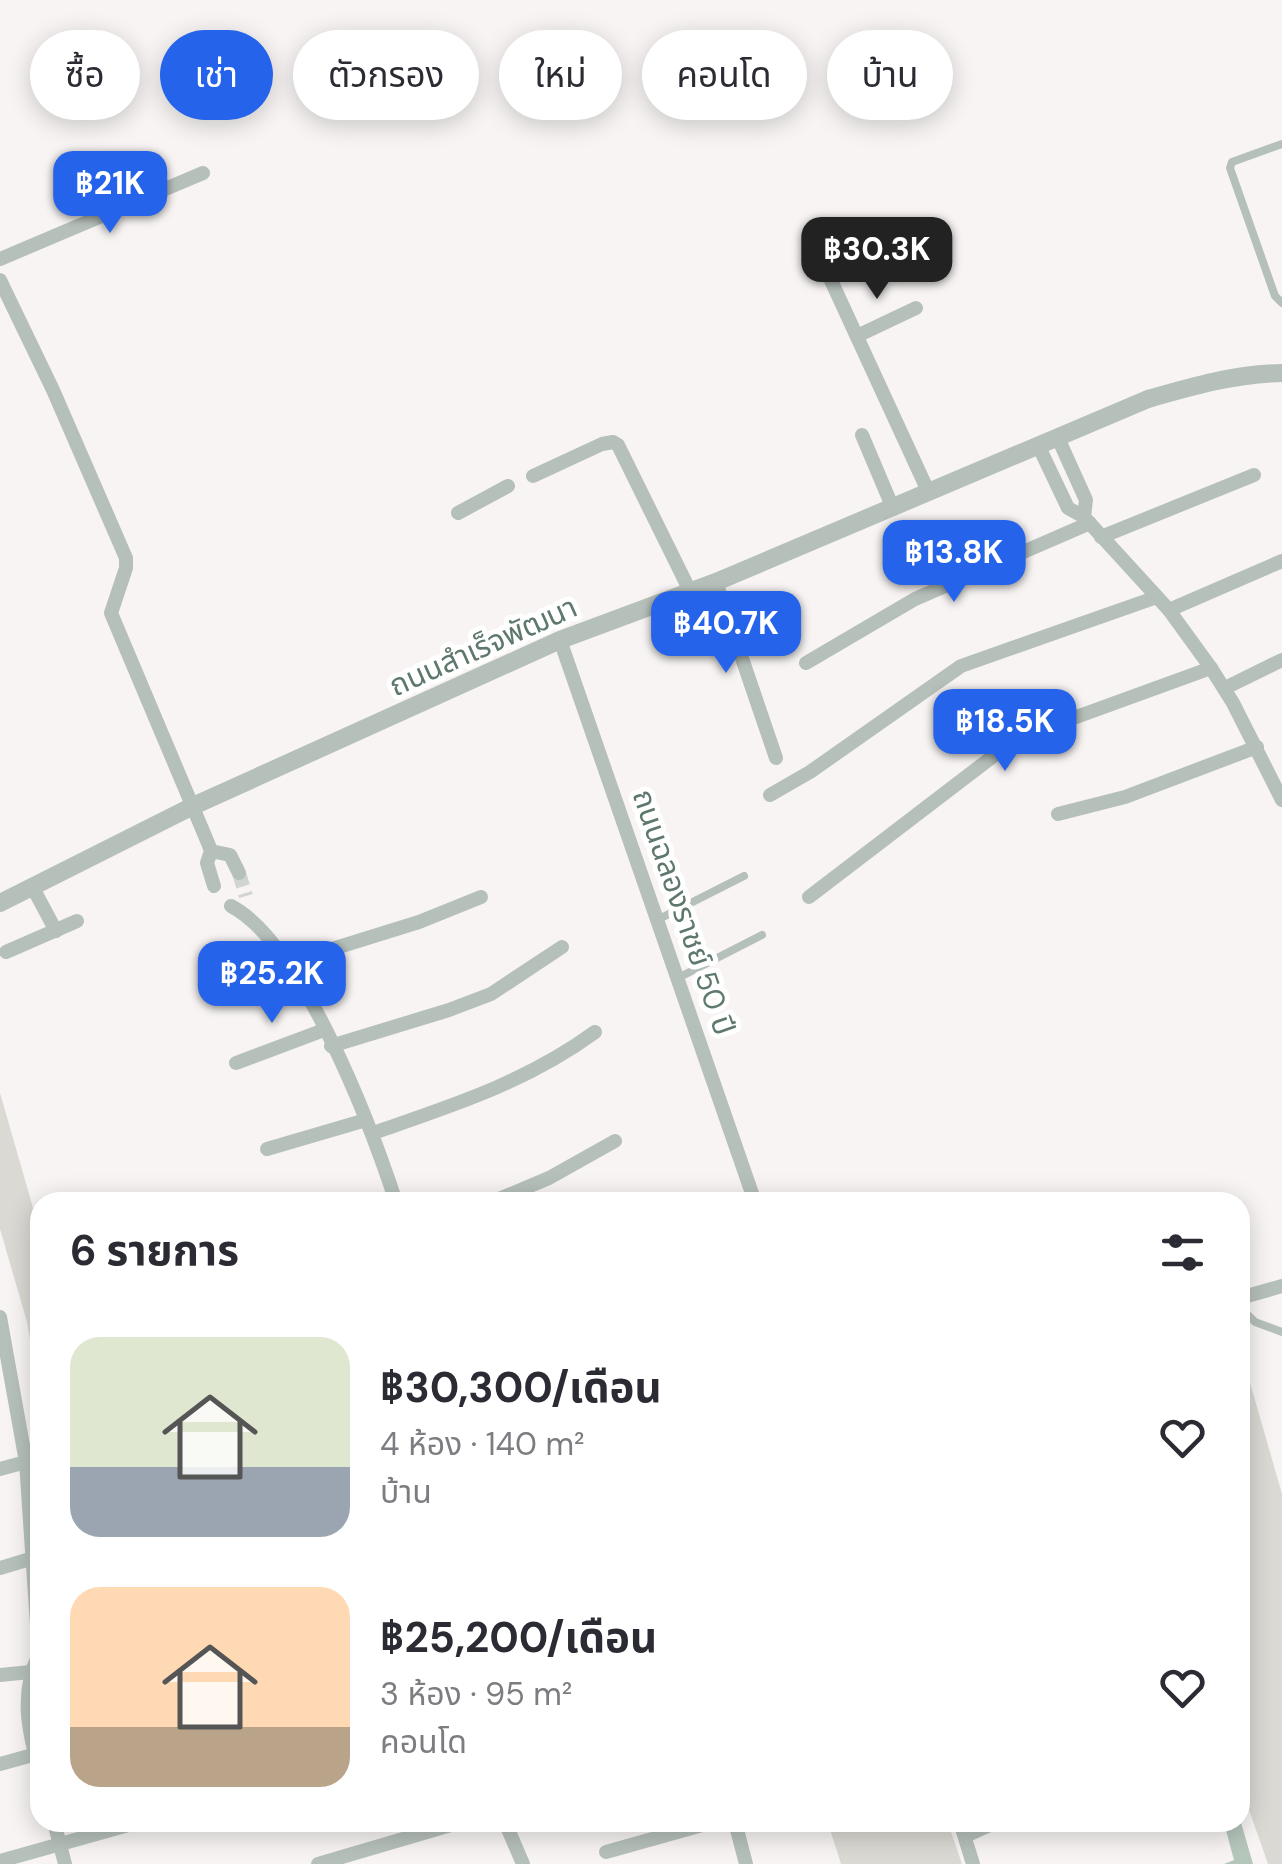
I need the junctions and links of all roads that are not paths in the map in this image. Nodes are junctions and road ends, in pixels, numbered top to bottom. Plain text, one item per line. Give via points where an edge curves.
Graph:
1 (1282, 144) edge
2 (203, 173) dead end
3 (870, 238) dead end
4 (0, 259) edge
5 (0, 280) edge
6 (1282, 303) edge
7 (916, 308) dead end
8 (857, 336) junction
9 (1282, 374) edge
10 (862, 435) dead end
11 (1058, 438) junction
12 (1039, 447) junction
13 (1254, 475) dead end
14 (533, 476) dead end
15 (508, 486) dead end
16 (928, 491) junction
17 (892, 506) junction
18 (458, 513) dead end
19 (1087, 520) junction
20 (1101, 537) junction
21 (1282, 561) edge
22 (716, 582) junction
23 (690, 589) junction
24 (1157, 597) junction
25 (1169, 610) junction
26 (560, 640) junction
27 (1282, 660) edge
28 (806, 663) dead end
29 (1211, 668) junction
30 (1225, 688) junction
31 (1257, 747) junction
32 (1282, 756) edge
33 (776, 758) dead end
34 (1264, 765) junction
35 (770, 796) dead end
36 (1282, 800) edge
37 (196, 812) junction
38 (1058, 814) dead end
39 (210, 847) junction
40 (239, 873) tunnel mouth
41 (744, 876) dead end
42 (214, 886) dead end
43 (246, 896) tunnel mouth
44 (482, 897) dead end
45 (810, 897) dead end
46 (40, 902) junction
47 (0, 904) edge
48 (231, 906) dead end
49 (248, 914) junction
50 (658, 920) junction
51 (77, 921) dead end
52 (56, 930) junction
53 (762, 936) dead end
54 (562, 947) dead end
55 (6, 952) dead end
56 (287, 964) junction
57 (678, 978) junction
58 (324, 1030) junction
59 (595, 1032) dead end
60 (331, 1046) junction
61 (236, 1064) dead end
62 (369, 1126) junction
63 (615, 1141) dead end
64 (267, 1149) dead end
65 (392, 1192) edge
66 (527, 1192) edge
67 (752, 1192) edge
68 (1282, 1286) edge
69 (1250, 1295) edge
70 (0, 1316) edge
71 (1250, 1318) edge
72 (1282, 1332) edge
73 (6, 1369) edge
74 (26, 1462) junction
75 (0, 1469) edge
76 (30, 1504) edge
77 (30, 1559) edge
78 (0, 1568) edge
79 (30, 1672) joint
80 (0, 1675) edge
81 (30, 1714) edge
82 (30, 1756) edge
83 (0, 1764) edge
84 (57, 1832) edge
85 (106, 1832) edge
86 (428, 1832) edge
87 (509, 1832) edge
88 (677, 1832) edge
89 (738, 1832) edge
90 (963, 1832) edge
91 (981, 1832) edge
92 (965, 1839) junction
93 (61, 1846) junction
94 (606, 1852) dead end
95 (0, 1861) edge
96 (65, 1864) edge
97 (318, 1864) edge
98 (523, 1864) edge
99 (746, 1864) edge
100 (973, 1864) edge

1 - 6 lane via 1230,168
2 - 4 street
3 - 8 street via 824,262
5 - 37 street via 126,558 110,613
7 - 8 street
8 - 16 street
9 - 11 street, ถนนสำเร็จพัฒนา via 1252,374 1148,398
10 - 17 street
11 - 12 street, ถนนสำเร็จพัฒนา
11 - 19 street via 1086,500
12 - 16 street, ถนนสำเร็จพัฒนา
12 - 19 street via 1068,508
13 - 20 street
14 - 23 street via 602,444 618,445
15 - 18 street
16 - 17 street, ถนนสำเร็จพัฒนา
17 - 22 street, ถนนสำเร็จพัฒนา
19 - 20 street
19 - 28 street via 915,598
20 - 24 street
21 - 25 street
22 - 23 street, ถนนสำเร็จพัฒนา
22 - 33 street
23 - 26 street, ถนนสำเร็จพัฒนา
24 - 25 street
24 - 35 street via 961,666
25 - 29 street
26 - 37 street, ถนนสำเร็จพัฒนา
26 - 50 street, ถนนฉลองราชย์ 50 ปี
27 - 30 street
29 - 30 street
29 - 45 street via 1057,724 996,754
30 - 31 street
31 - 34 street
31 - 38 street via 1125,797
32 - 34 street
34 - 36 street
37 - 39 street
37 - 46 street, ถนนสำเร็จพัฒนา
39 - 40 street via 230,855
39 - 42 street
41 - 50 lane
43 - 49 street
44 - 56 street
46 - 47 street, ถนนสำเร็จพัฒนา
46 - 52 street
48 - 49 street
49 - 56 street
50 - 57 street, ถนนฉลองราชย์ 50 ปี
51 - 52 street
52 - 55 street
53 - 57 lane
54 - 60 street via 491,994
56 - 58 street
57 - 67 street, ถนนฉลองราชย์ 50 ปี
58 - 60 street
58 - 61 street
59 - 62 street via 524,1076 462,1103
60 - 62 street
62 - 64 street
62 - 65 street
63 - 66 street
68 - 69 street
70 - 73 street
71 - 72 lane
73 - 74 street
74 - 75 street
74 - 76 street
77 - 78 street
79 - 80 street
79 - 81 street
82 - 83 street
84 - 93 street
85 - 93 street
86 - 97 street
87 - 98 street
88 - 94 street
89 - 99 street
90 - 92 street
91 - 92 lane
92 - 100 street
93 - 95 street
93 - 96 street

